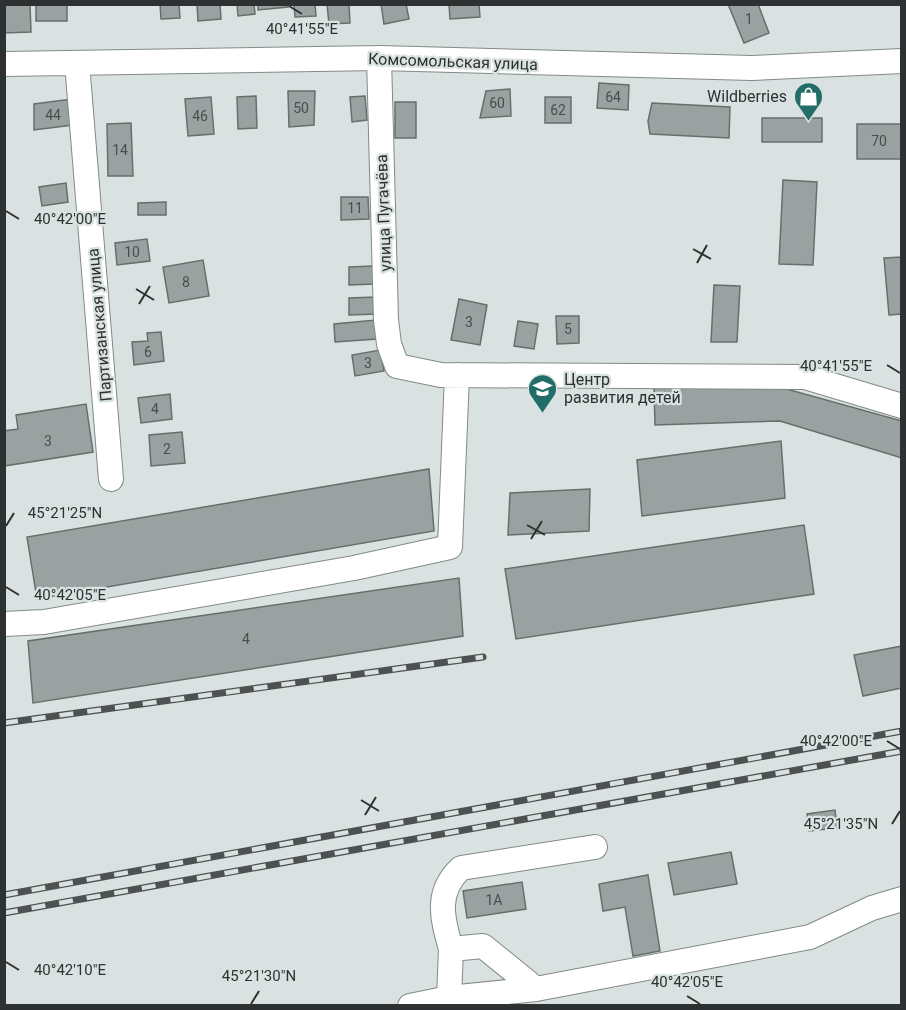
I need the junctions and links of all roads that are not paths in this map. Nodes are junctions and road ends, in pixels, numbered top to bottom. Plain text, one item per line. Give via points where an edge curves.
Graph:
1 (379, 58) junction
2 (902, 61) edge
3 (78, 63) junction
4 (4, 64) edge
5 (457, 375) junction
6 (902, 406) edge
7 (111, 479) dead end
8 (4, 624) edge
9 (595, 847) dead end
10 (902, 899) edge
11 (451, 949) junction
12 (536, 989) junction
13 (449, 998) junction
14 (410, 1005) edge

1 - 2 street, Комсомольская улица via 752,68
1 - 3 street, Комсомольская улица
1 - 5 street, улица Пугачёва via 389,344 397,366
3 - 4 street, Комсомольская улица
3 - 7 street, Партизанская улица
5 - 6 street via 805,377
5 - 8 street via 450,547 354,568 44,622
9 - 11 street via 461,868 450,878 441,903
10 - 12 street via 872,908 810,937
11 - 12 street via 483,946
11 - 13 street
12 - 13 street
13 - 14 street

